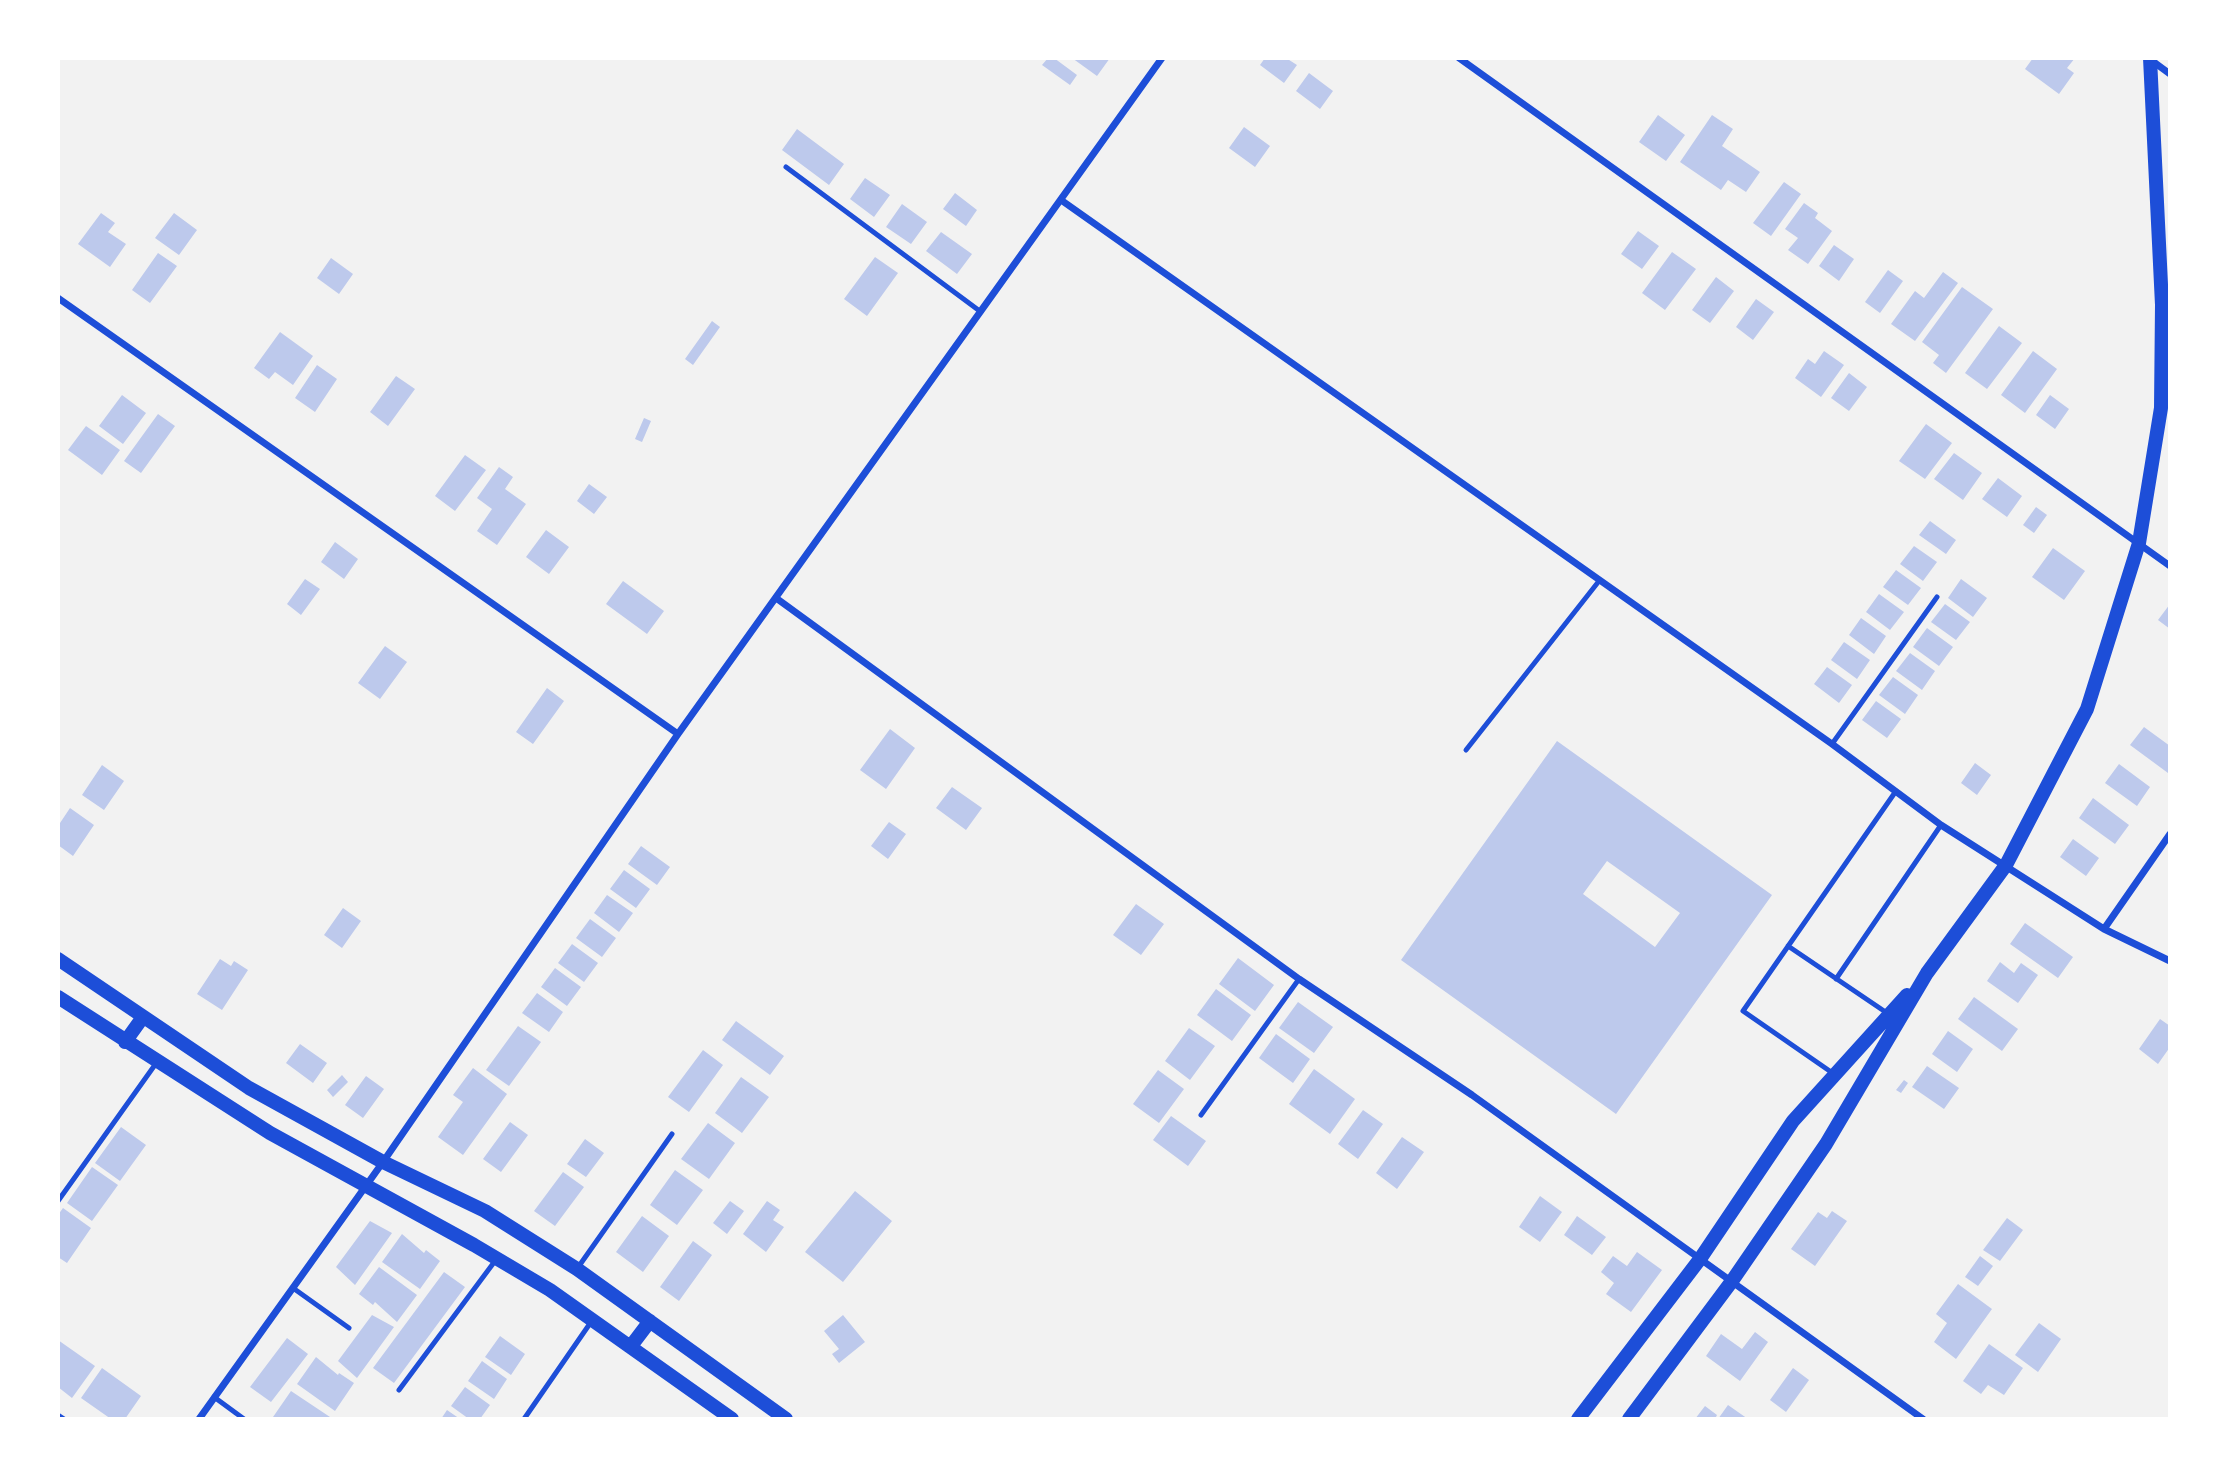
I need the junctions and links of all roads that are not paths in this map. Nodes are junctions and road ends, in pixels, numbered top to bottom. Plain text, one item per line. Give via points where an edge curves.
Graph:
1 (1161, 58) edge
2 (1459, 58) edge
3 (2150, 58) edge
4 (2170, 74) edge
5 (786, 167) dead end
6 (1061, 200) junction
7 (58, 298) edge
8 (981, 312) junction
9 (2139, 543) junction
10 (2170, 566) edge
11 (1600, 581) junction
12 (1937, 597) dead end
13 (776, 598) junction
14 (678, 734) junction
15 (1832, 744) junction
16 (1466, 750) dead end
17 (1896, 791) junction
18 (1941, 825) junction
19 (2170, 834) edge
20 (2006, 865) junction
21 (2104, 929) junction
22 (1788, 946) junction
23 (58, 959) edge
24 (2170, 961) edge
25 (1927, 973) junction
26 (1299, 979) junction
27 (1836, 979) junction
28 (58, 997) edge
29 (1889, 1015) junction
30 (143, 1017) junction
31 (125, 1042) junction
32 (157, 1062) junction
33 (1835, 1075) junction
34 (1201, 1115) dead end
35 (672, 1134) dead end
36 (383, 1162) junction
37 (365, 1187) junction
38 (58, 1201) edge
39 (497, 1258) junction
40 (1700, 1259) junction
41 (577, 1269) junction
42 (1732, 1281) junction
43 (293, 1287) junction
44 (593, 1320) junction
45 (650, 1321) junction
46 (349, 1328) dead end
47 (631, 1346) junction
48 (399, 1390) dead end
49 (214, 1397) junction
50 (58, 1415) edge
51 (725, 1417) edge
52 (64, 1419) edge
53 (199, 1419) edge
54 (244, 1419) edge
55 (524, 1419) edge
56 (786, 1419) edge
57 (1577, 1419) edge
58 (1629, 1419) edge
59 (1923, 1419) edge

1 - 6 street
2 - 9 street
3 - 4 street
3 - 9 main road via 2162,305 2161,408
5 - 8 lane
6 - 8 street
6 - 11 street
7 - 14 street
8 - 13 street
9 - 10 street
9 - 20 main road via 2087,709
11 - 15 street
11 - 16 lane
12 - 15 lane
13 - 14 street
13 - 26 street
14 - 36 street
15 - 17 street
17 - 18 street
17 - 22 lane
18 - 20 street
18 - 27 lane
19 - 21 street
20 - 21 street
20 - 25 main road
21 - 24 street
22 - 27 lane
22 - 33 lane via 1743,1011
23 - 30 main road
25 - 29 main road
25 - 42 main road via 1826,1144
26 - 34 lane
26 - 40 street via 1472,1095
27 - 29 lane
28 - 31 main road
29 - 33 main road
30 - 31 main road
30 - 36 main road via 249,1087
31 - 32 main road
32 - 37 main road
32 - 38 lane
33 - 40 main road via 1793,1121
35 - 41 lane
36 - 37 street
36 - 41 main road via 485,1211
37 - 39 main road
37 - 43 street
39 - 44 main road
39 - 48 lane
40 - 42 street
40 - 57 main road
41 - 45 main road
42 - 58 main road
42 - 59 street
43 - 46 lane
43 - 49 street
44 - 47 main road
44 - 55 lane
45 - 47 main road
45 - 56 main road
47 - 51 main road
49 - 53 street
49 - 54 lane
50 - 52 lane

